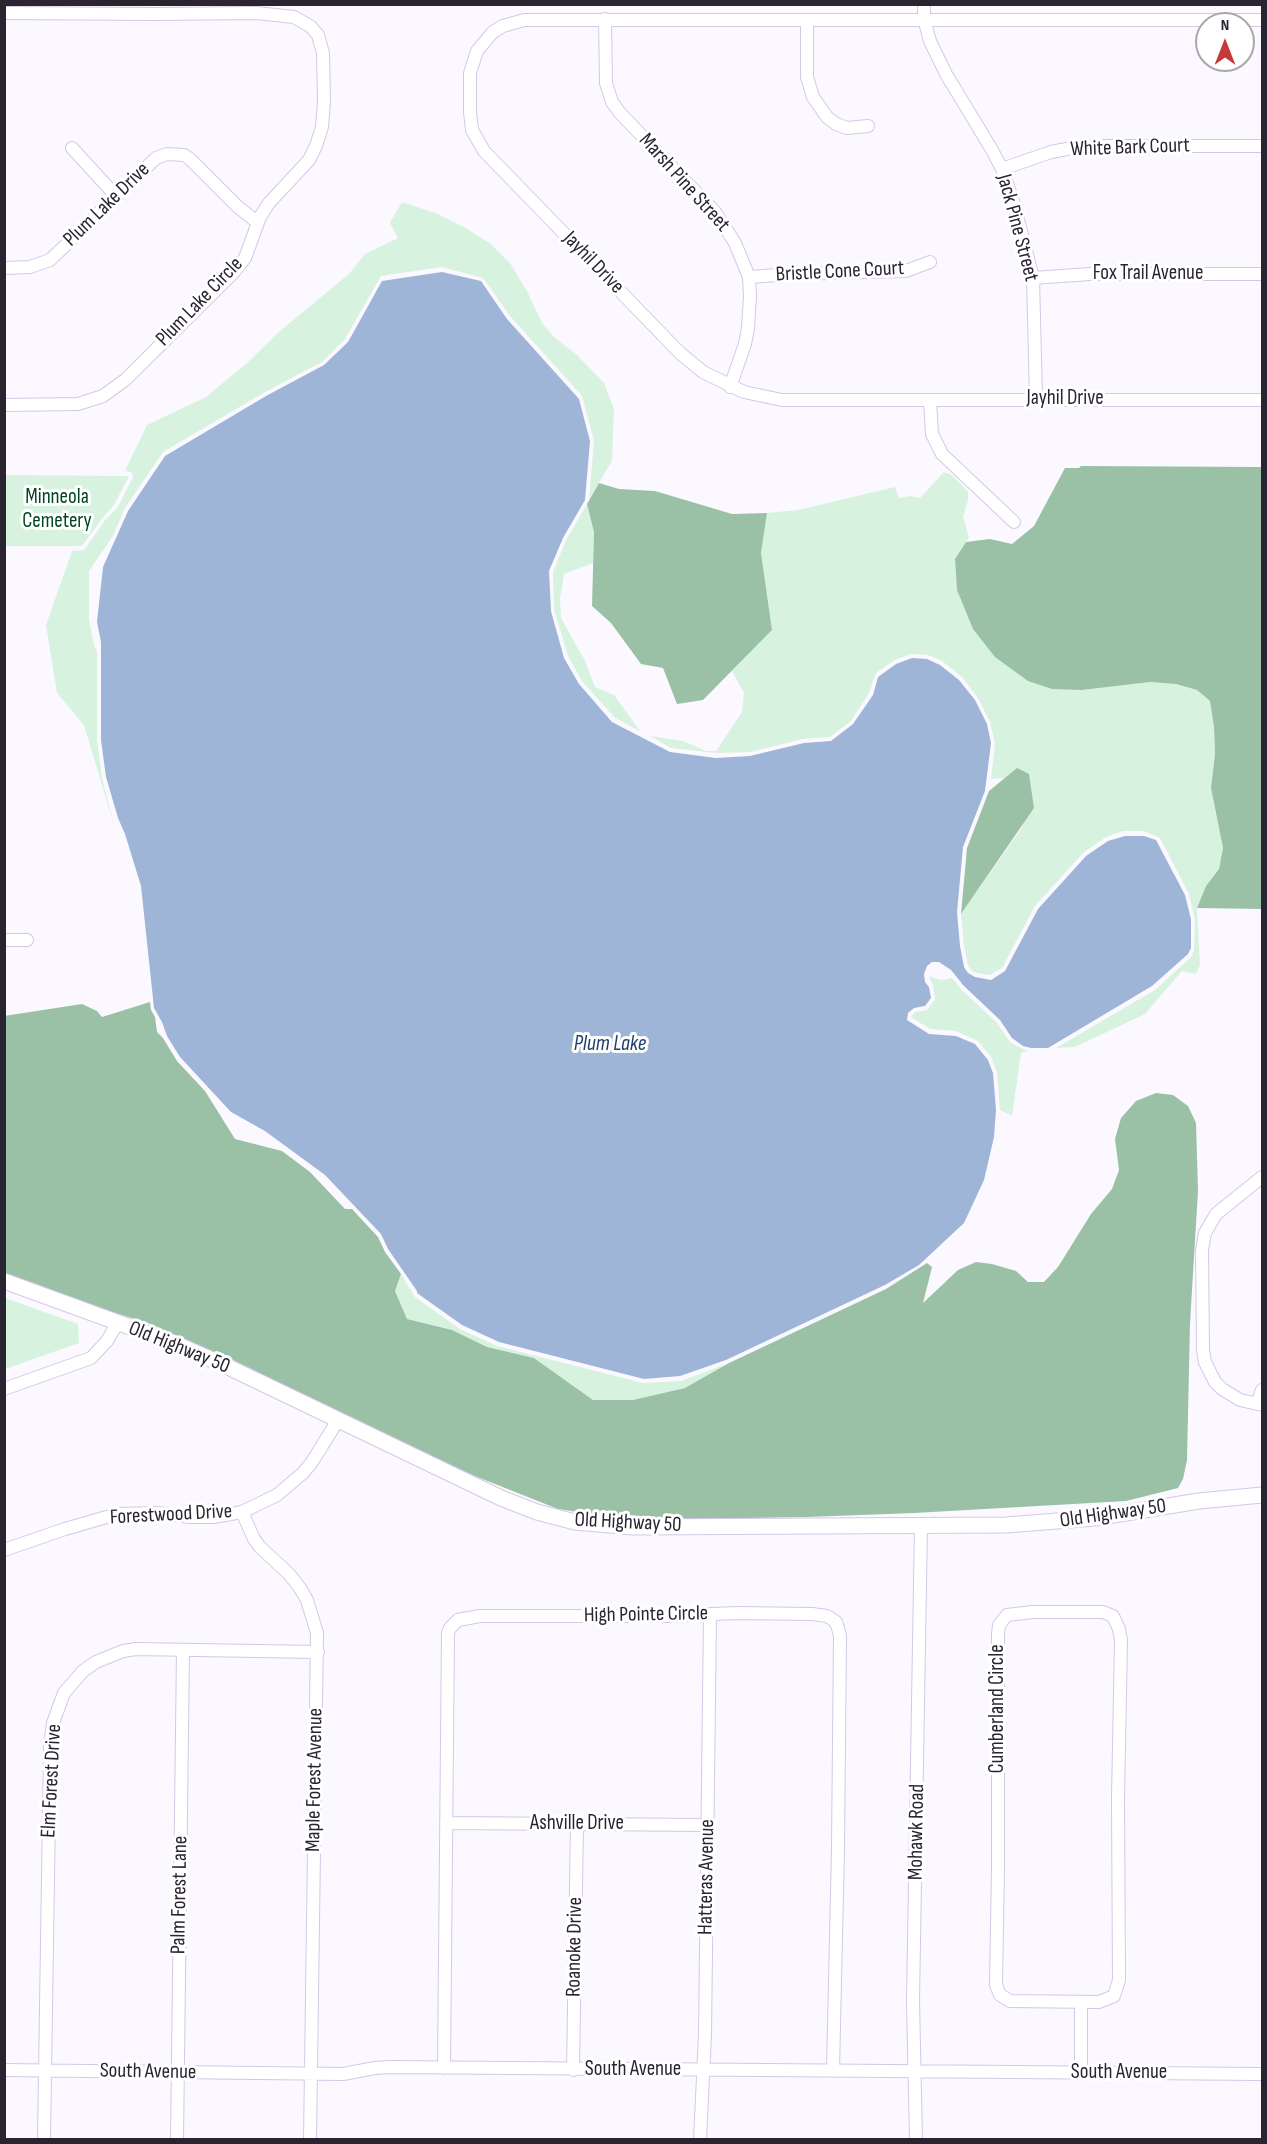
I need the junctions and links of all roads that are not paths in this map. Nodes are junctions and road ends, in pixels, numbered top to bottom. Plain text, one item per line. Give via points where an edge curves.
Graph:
1 (924, 4) edge
2 (4, 13) edge
3 (605, 19) junction
4 (807, 20) junction
5 (924, 20) junction
6 (1263, 20) edge
7 (868, 126) dead end
8 (1263, 146) edge
9 (72, 148) dead end
10 (1002, 169) junction
11 (116, 196) junction
12 (257, 222) junction
13 (930, 262) dead end
14 (4, 268) edge
15 (1263, 274) edge
16 (749, 277) junction
17 (1033, 278) junction
18 (730, 387) junction
19 (1036, 399) junction
20 (930, 400) junction
21 (1263, 400) edge
22 (4, 405) edge
23 (1014, 522) dead end
24 (4, 940) edge
25 (27, 940) dead end
26 (1263, 1177) edge
27 (4, 1281) edge
28 (118, 1322) junction
29 (4, 1389) edge
30 (1263, 1390) edge
31 (1260, 1404) edge
32 (338, 1420) junction
33 (1263, 1495) edge
34 (242, 1512) junction
35 (921, 1525) junction
36 (4, 1550) edge
37 (710, 1614) junction
38 (183, 1650) junction
39 (318, 1652) junction
40 (446, 1823) junction
41 (577, 1824) junction
42 (707, 1825) junction
43 (1081, 2002) junction
44 (444, 2068) junction
45 (4, 2070) edge
46 (45, 2070) junction
47 (573, 2070) junction
48 (833, 2070) junction
49 (916, 2070) junction
50 (704, 2071) junction
51 (178, 2073) junction
52 (310, 2073) junction
53 (1081, 2073) junction
54 (1263, 2074) edge
55 (44, 2139) edge
56 (177, 2139) edge
57 (310, 2139) edge
58 (700, 2139) edge
59 (916, 2139) edge

1 - 5 street, Jack Pine Street
2 - 12 street, Plum Lake Circle via 256,12 285,14 310,26 318,35 323,53 324,101 319,141 309,160 269,203
3 - 4 street, Jayhil Drive
3 - 16 street, Marsh Pine Street via 606,83 612,102 715,212 735,243
3 - 18 street, Jayhil Drive via 524,20 493,32 472,62 472,130 484,151 680,352 703,372
4 - 5 street, Jayhil Drive
4 - 7 street via 807,77 819,107 836,124 847,128
5 - 6 street, Jayhil Drive
5 - 10 street, Jack Pine Street via 946,74
8 - 10 street, White Bark Court via 1072,148
9 - 11 street
10 - 17 street, Jack Pine Street
11 - 12 street, Plum Lake Drive via 156,158 174,153 190,159
11 - 14 street, Plum Lake Drive via 50,260 30,267
12 - 22 street, Plum Lake Circle via 250,247 234,272 114,389 78,404
13 - 16 street, Bristle Cone Court via 906,271
15 - 17 street, Fox Trail Avenue via 1090,274
16 - 18 street, Marsh Pine Street via 748,328
17 - 19 street, Jack Pine Street
18 - 20 street, Jayhil Drive via 782,400
19 - 20 street, Jayhil Drive
19 - 21 street, Jayhil Drive
20 - 23 street via 932,434 942,454
24 - 25 street
26 - 31 street via 1216,1214 1205,1233 1202,1250 1205,1362 1222,1389 1240,1400
27 - 28 main road, Old Highway 50
28 - 29 street via 91,1358
28 - 32 main road, Old Highway 50 via 224,1365
30 - 31 street
32 - 34 street, Forestwood Drive via 303,1473 277,1495
32 - 35 main road, Old Highway 50 via 501,1498 575,1522 633,1527
33 - 35 main road, Old Highway 50 via 1057,1522
34 - 36 street, Forestwood Drive via 213,1517 117,1514
34 - 39 street, Maple Forest Avenue via 260,1547 300,1588 315,1621
35 - 49 street, Mohawk Road via 913,2001
37 - 40 street, High Pointe Circle via 480,1616 453,1623 448,1633
37 - 42 street, Hatteras Avenue
37 - 48 street, High Pointe Circle via 812,1614 827,1616 838,1628
38 - 39 street, Elm Forest Drive
38 - 46 street, Elm Forest Drive via 136,1649 109,1656 83,1671 58,1707 50,1746
38 - 51 street, Palm Forest Lane
39 - 52 street, Maple Forest Avenue
40 - 41 street, Ashville Drive
40 - 44 street, High Pointe Circle
41 - 42 street, Ashville Drive
41 - 47 street, Roanoke Drive
42 - 50 street, Hatteras Avenue
43 - 43 street, Cumberland Circle via 1111,1999 1119,1980 1121,1640 1113,1616 1103,1612 1017,1613 1003,1619 998,1634 996,1985 1000,1995 1010,2001
43 - 53 street
44 - 47 street, South Avenue
44 - 52 street, South Avenue
45 - 46 street, South Avenue
46 - 51 street, South Avenue
46 - 55 street, Elm Forest Drive
47 - 50 street, South Avenue
48 - 49 street, South Avenue
48 - 50 street, South Avenue
49 - 53 street, South Avenue
49 - 59 street, Mohawk Road
50 - 58 street, Hatteras Avenue
51 - 52 street, South Avenue
51 - 56 street, Palm Forest Lane
52 - 57 street, Maple Forest Avenue
53 - 54 street, South Avenue

